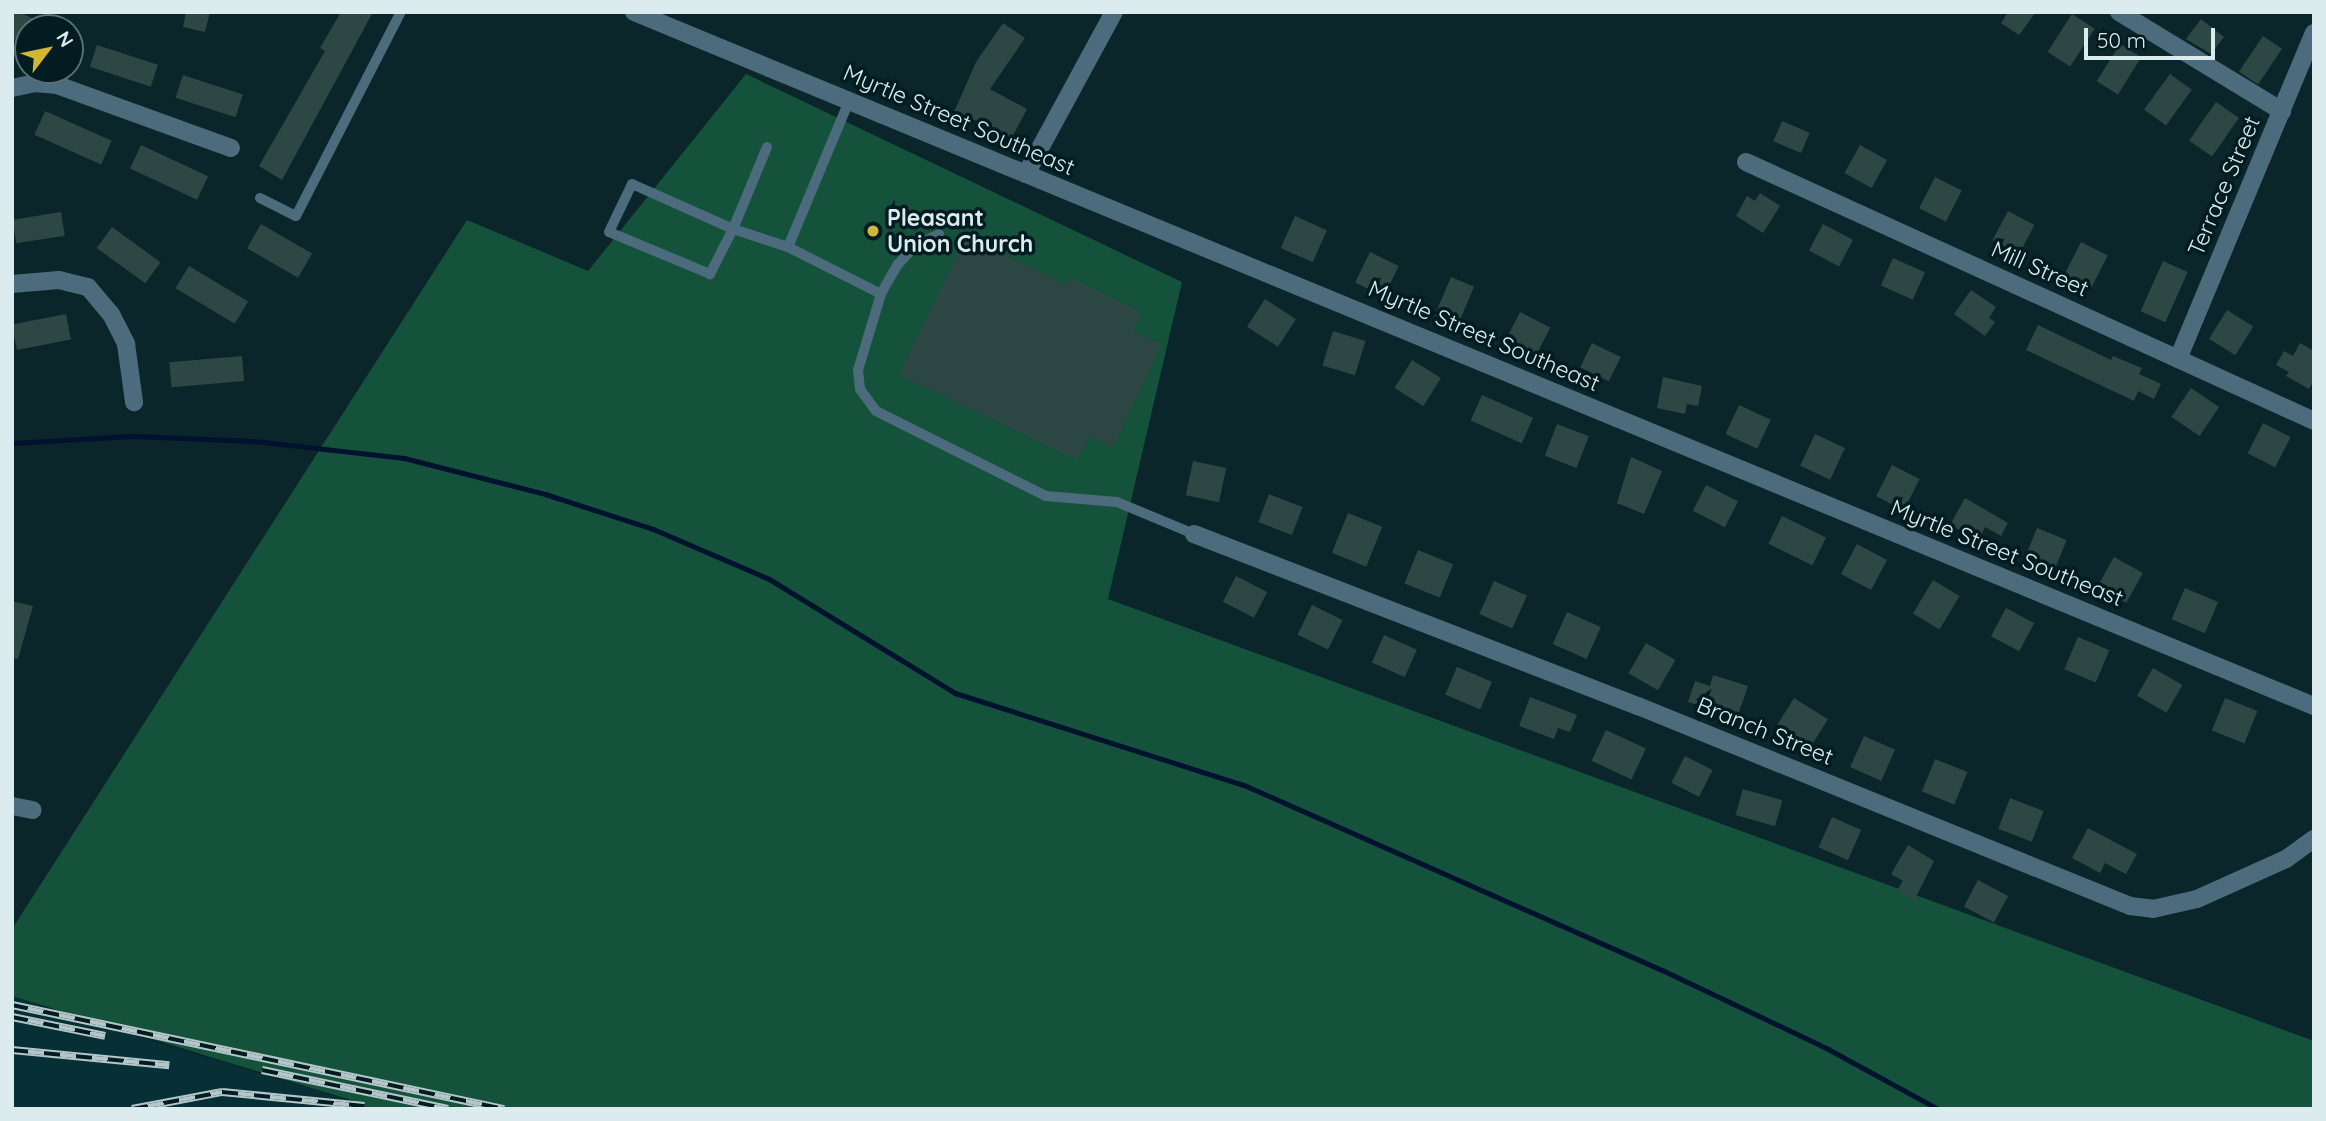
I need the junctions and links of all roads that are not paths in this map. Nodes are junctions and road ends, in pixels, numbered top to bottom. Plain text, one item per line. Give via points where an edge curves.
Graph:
1 (401, 12) edge
2 (634, 12) edge
3 (1114, 12) edge
4 (2119, 12) edge
5 (2314, 33) edge
6 (12, 88) edge
7 (849, 101) junction
8 (2282, 111) junction
9 (767, 147) dead end
10 (231, 148) dead end
11 (1746, 162) dead end
12 (1026, 174) junction
13 (260, 198) dead end
14 (733, 229) junction
15 (939, 234) dead end
16 (788, 247) junction
17 (12, 284) edge
18 (881, 294) junction
19 (2178, 359) junction
20 (134, 402) dead end
21 (2314, 421) edge
22 (1194, 534) joint
23 (2314, 706) edge
24 (12, 806) edge
25 (33, 810) dead end
26 (2314, 839) edge

1 - 13 lane via 296,216
2 - 7 street, Myrtle Street Southeast
3 - 12 street
4 - 8 street
5 - 8 street, Terrace Street
6 - 10 street via 57,85
7 - 12 street, Myrtle Street Southeast
7 - 16 lane
8 - 19 street, Terrace Street
9 - 14 lane
11 - 19 street, Mill Street
12 - 23 street, Myrtle Street Southeast
14 - 14 lane via 710,274 609,232 632,184
14 - 16 lane
15 - 18 lane via 916,245
16 - 18 lane
17 - 20 street via 59,280 88,288 111,314 126,344
18 - 22 lane via 858,370 860,389 876,411 1046,496 1117,502
19 - 21 street, Mill Street
22 - 26 street, Branch Street via 1349,598 1638,706 2130,906 2152,909 2197,899 2286,859
24 - 25 street

